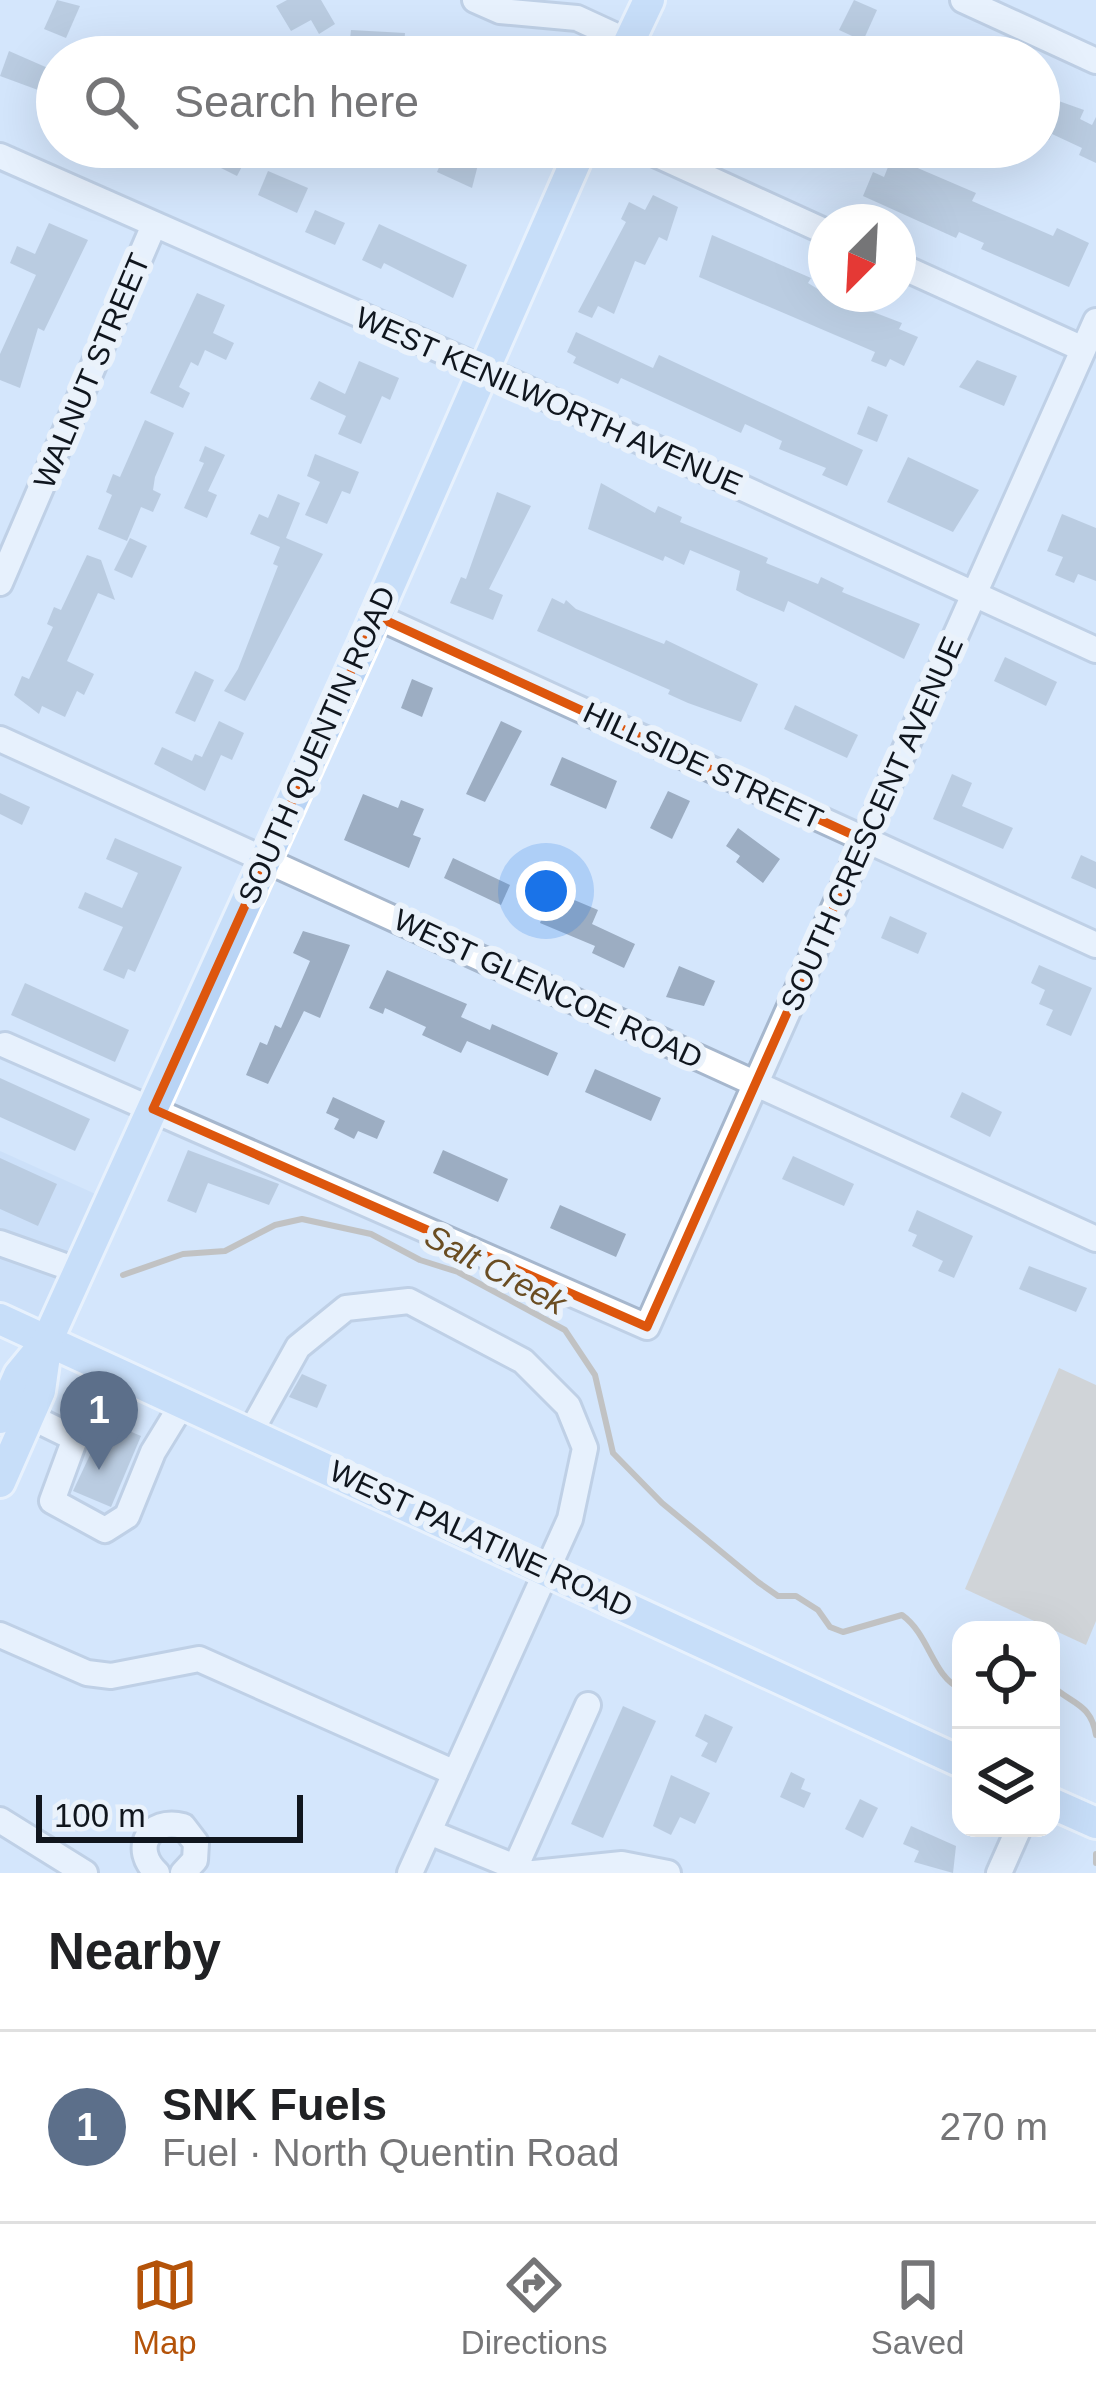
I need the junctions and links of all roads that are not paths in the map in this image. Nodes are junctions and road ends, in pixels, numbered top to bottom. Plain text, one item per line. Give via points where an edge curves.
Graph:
1 (475, 0) edge
2 (649, 0) edge
3 (963, 0) edge
4 (605, 36) edge
5 (632, 36) edge
6 (1041, 36) edge
7 (1060, 44) edge
8 (1096, 61) edge
9 (0, 156) edge
10 (573, 168) edge
11 (686, 168) edge
12 (808, 224) edge
13 (154, 225) junction
14 (916, 273) edge
15 (1096, 321) edge
16 (1083, 350) junction
17 (483, 369) junction
18 (0, 583) edge
19 (973, 594) junction
20 (376, 616) junction
21 (1096, 650) edge
22 (0, 739) edge
23 (864, 840) junction
24 (266, 860) junction
25 (1096, 945) edge
26 (5, 1045) dead end
27 (757, 1085) junction
28 (153, 1109) junction
29 (1096, 1239) edge
30 (2, 1249) edge
31 (79, 1271) junction
32 (0, 1319) edge
33 (47, 1341) junction
34 (110, 1370) junction
35 (183, 1403) junction
36 (14, 1417) edge
37 (250, 1433) junction
38 (74, 1438) junction
39 (0, 1482) edge
40 (544, 1567) junction
41 (0, 1635) edge
42 (588, 1705) dead end
43 (952, 1758) edge
44 (454, 1773) junction
45 (1060, 1807) edge
46 (0, 1820) edge
47 (1096, 1823) edge
48 (429, 1832) junction
49 (1015, 1837) edge
50 (615, 1869) edge
51 (526, 1871) edge
52 (85, 1873) edge
53 (157, 1873) edge
54 (183, 1873) edge
55 (410, 1873) edge
56 (668, 1873) edge
57 (999, 1873) edge

1 - 4 street via 500,11 577,18
2 - 5 main road
3 - 6 street
7 - 8 street
9 - 13 street, WEST KENILWORTH AVENUE
10 - 17 main road, SOUTH QUENTIN ROAD
11 - 12 street
13 - 17 street, WEST KENILWORTH AVENUE
13 - 18 street, WALNUT STREET
14 - 16 street
15 - 16 street, SOUTH CRESCENT AVENUE
16 - 19 street, SOUTH CRESCENT AVENUE
17 - 19 street, WEST KENILWORTH AVENUE
17 - 20 main road, SOUTH QUENTIN ROAD
19 - 21 street, WEST KENILWORTH AVENUE
19 - 23 street, SOUTH CRESCENT AVENUE
20 - 23 street, HILLSIDE STREET
20 - 24 main road, SOUTH QUENTIN ROAD
22 - 24 street, WEST GLENCOE ROAD
23 - 25 street, HILLSIDE STREET
23 - 27 street, SOUTH CRESCENT AVENUE
24 - 27 street, WEST GLENCOE ROAD
24 - 28 main road, SOUTH QUENTIN ROAD
26 - 28 street
27 - 28 street, SOUTH CRESCENT AVENUE via 647,1327
27 - 29 street, WEST GLENCOE ROAD
28 - 31 main road, SOUTH QUENTIN ROAD
30 - 31 street
31 - 33 main road, SOUTH QUENTIN ROAD
32 - 33 main road, WEST PALATINE ROAD
33 - 34 main road, WEST PALATINE ROAD
33 - 36 main road, SOUTH QUENTIN ROAD via 19,1375
34 - 35 main road, WEST PALATINE ROAD
34 - 38 street
35 - 37 main road, WEST PALATINE ROAD
35 - 38 street via 128,1516 105,1530 52,1502
36 - 38 street
36 - 39 main road, SOUTH QUENTIN ROAD
37 - 40 main road, WEST PALATINE ROAD
37 - 40 street via 298,1347 346,1308 410,1300 523,1361 568,1406 585,1448 570,1520
40 - 43 main road, WEST PALATINE ROAD
40 - 44 street
41 - 44 street via 99,1675 199,1659
42 - 51 street
44 - 48 street
45 - 47 main road
46 - 52 street
48 - 51 street
48 - 55 street
49 - 57 street
50 - 51 street
50 - 56 street
53 - 54 street via 143,1846 166,1823 183,1826 196,1843

